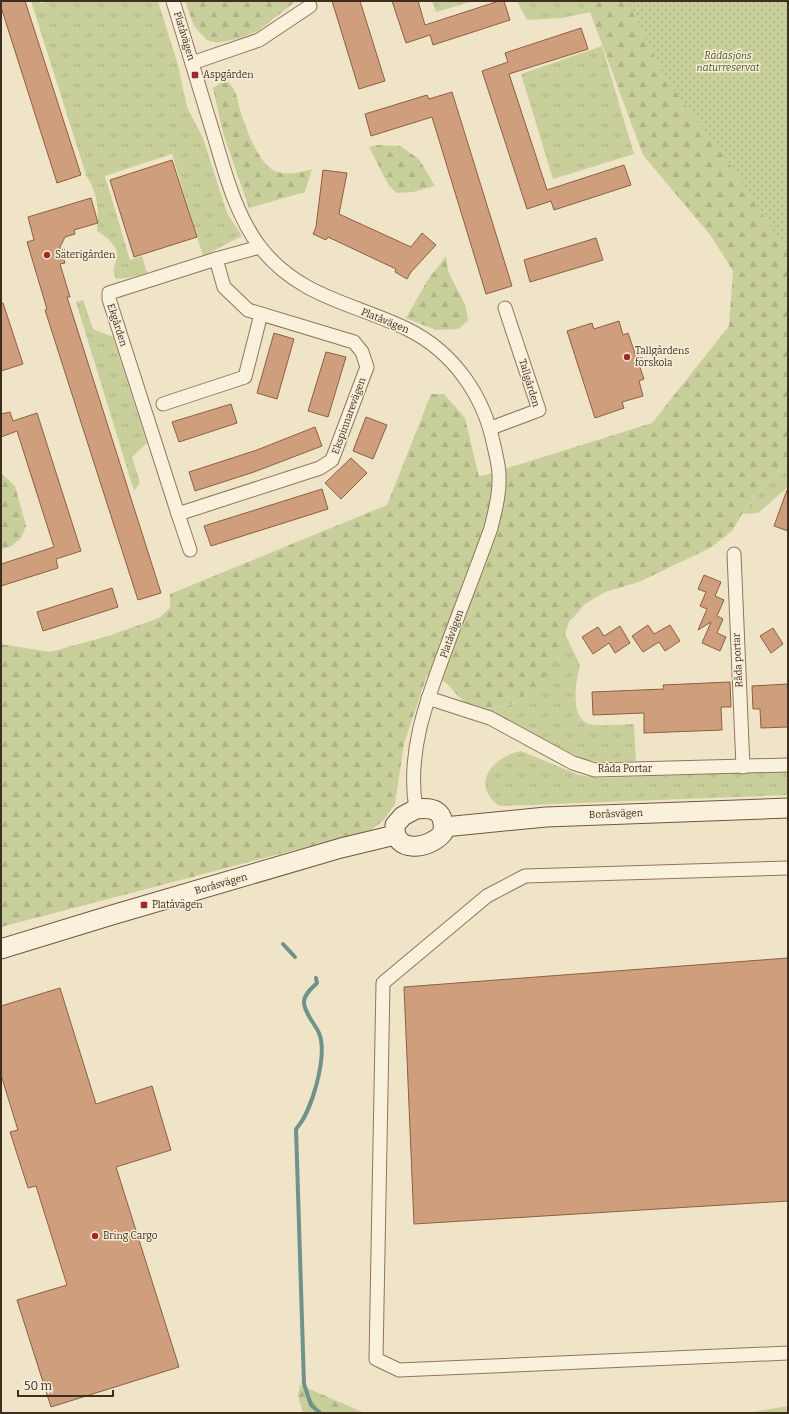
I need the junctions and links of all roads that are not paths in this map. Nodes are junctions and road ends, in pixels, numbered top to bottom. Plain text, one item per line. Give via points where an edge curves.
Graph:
1 (173, 1) edge
2 (310, 6) dead end
3 (192, 63) junction
4 (260, 247) junction
5 (216, 259) junction
6 (505, 308) dead end
7 (261, 314) junction
8 (163, 404) dead end
9 (491, 428) junction
10 (178, 514) junction
11 (190, 550) dead end
12 (734, 554) dead end
13 (428, 698) junction
14 (788, 765) edge
15 (743, 767) junction
16 (788, 808) edge
17 (416, 809) junction
18 (444, 827) junction
19 (395, 835) junction
20 (788, 868) edge
21 (1, 950) edge
22 (788, 1353) edge

1 - 3 street, Platåvägen
2 - 3 street via 259,40
3 - 4 street, Platåvägen via 238,210
4 - 5 street, Ekgården
4 - 9 street, Platåvägen via 305,287 407,329 438,349 467,380 481,403
5 - 7 street, Ekspinnarevägen via 224,287 248,310
5 - 10 street, Ekgården via 109,293
6 - 9 street, Tallgården via 539,410
7 - 8 street via 244,377
7 - 10 street, Ekspinnarevägen via 354,342 362,352 367,367 332,460 320,468
9 - 13 street, Platåvägen via 499,476 497,504 491,528
10 - 11 street
12 - 15 street, Råda portar
13 - 15 street, Råda Portar via 490,718 573,763 595,770
13 - 17 street, Platåvägen via 418,734 413,771
14 - 15 street, Råda Portar
16 - 18 street, Boråsvägen via 546,817
17 - 18 street via 432,809 438,812
17 - 19 street via 398,820
18 - 19 street via 444,832 439,838 424,845 404,845
19 - 21 street, Boråsvägen via 341,848
20 - 22 street via 525,876 487,896 383,983 376,1359 399,1370

